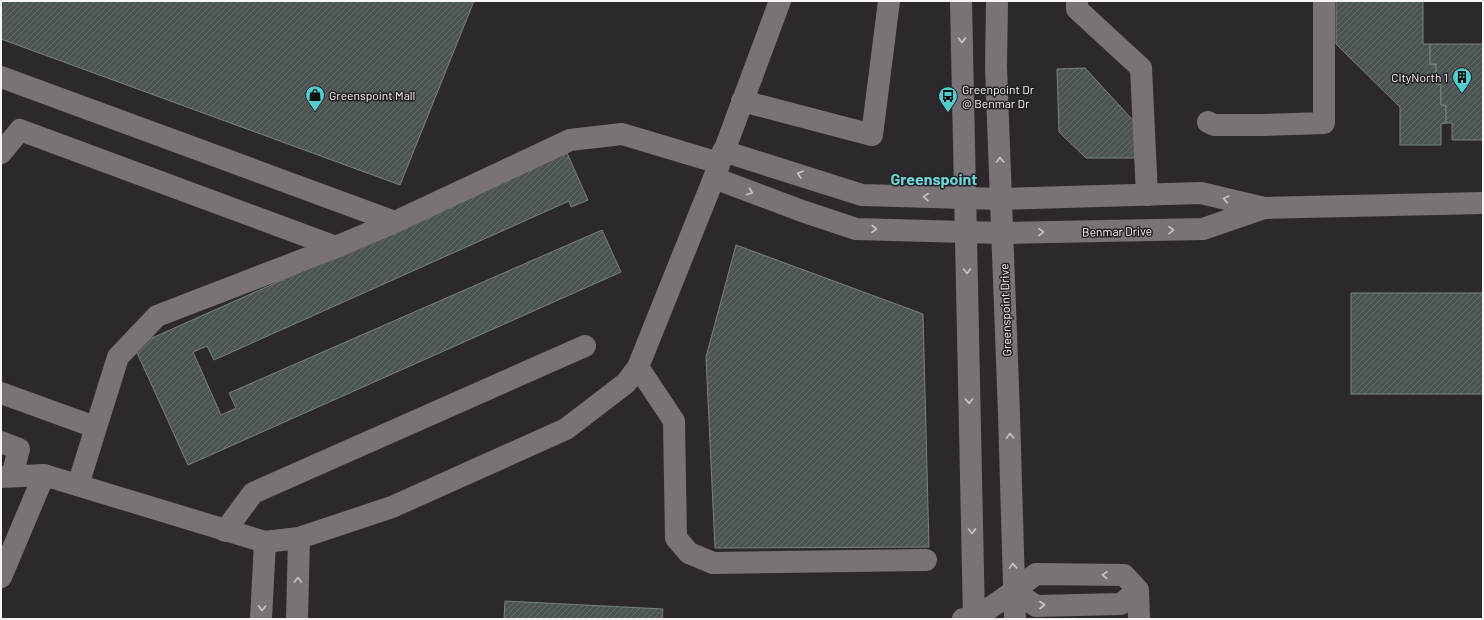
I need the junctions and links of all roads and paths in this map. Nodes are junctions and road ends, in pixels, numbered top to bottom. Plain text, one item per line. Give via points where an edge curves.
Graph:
1 (780, 1) edge
2 (888, 1) edge
3 (961, 1) edge
4 (997, 1) edge
5 (1077, 1) edge
6 (1324, 1) edge
7 (1, 77) edge
8 (742, 101) junction
9 (1208, 122) dead end
10 (1, 153) edge
11 (719, 164) junction
12 (1147, 195) junction
13 (965, 198) junction
14 (1001, 199) junction
15 (1483, 203) edge
16 (1264, 208) junction
17 (395, 222) junction
18 (966, 232) junction
19 (1002, 233) junction
20 (336, 247) junction
21 (585, 346) dead end
22 (638, 367) junction
23 (1, 393) edge
24 (95, 427) junction
25 (1, 442) edge
26 (44, 475) junction
27 (6, 477) edge
28 (78, 486) junction
29 (225, 531) junction
30 (299, 538) junction
31 (265, 542) junction
32 (926, 560) dead end
33 (1, 577) edge
34 (1138, 590) junction
35 (1014, 591) junction
36 (261, 619) edge
37 (296, 619) edge
38 (963, 619) edge
39 (974, 619) edge
40 (1015, 619) edge
41 (1138, 619) edge

1 - 8 street
2 - 8 street via 872,135
3 -> 13 street
14 -> 4 street, Greenspoint Drive via 996,67
5 - 12 street via 1077,9 1141,68
6 - 9 street via 1324,123 1221,125
7 - 17 street
8 - 11 street
10 - 20 street via 20,130
13 -> 11 street, Benmar Drive via 862,195
11 - 17 street via 622,134 570,140
11 -> 18 street, Benmar Drive via 802,211 856,229
11 - 22 street
12 - 14 street, Benmar Drive
16 -> 12 street, Benmar Drive via 1201,193
13 - 14 street, Benmar Drive
13 - 18 street
14 - 19 street, Greenspoint Drive
15 - 16 street, Benmar Drive
19 -> 16 street, Benmar Drive via 1203,229
17 - 20 street
18 - 19 street, Benmar Drive
18 -> 39 street
35 -> 19 street, Greenspoint Drive
20 - 24 street via 157,316 118,357
21 - 29 street via 253,494
22 - 30 street via 626,383 566,429 392,507
22 - 32 street via 674,421 676,538 689,554 713,563
23 - 24 street
24 - 28 street
25 - 27 street via 19,449
26 - 27 street
26 - 28 street
26 - 33 street
28 - 29 street
29 - 31 street
30 - 31 street
37 -> 30 street
31 -> 36 street
35 -> 34 street via 1036,606 1120,604
34 -> 35 street via 1124,575 1036,574
34 - 41 street
35 - 39 street
35 - 40 street, Greenspoint Drive
38 - 39 street

